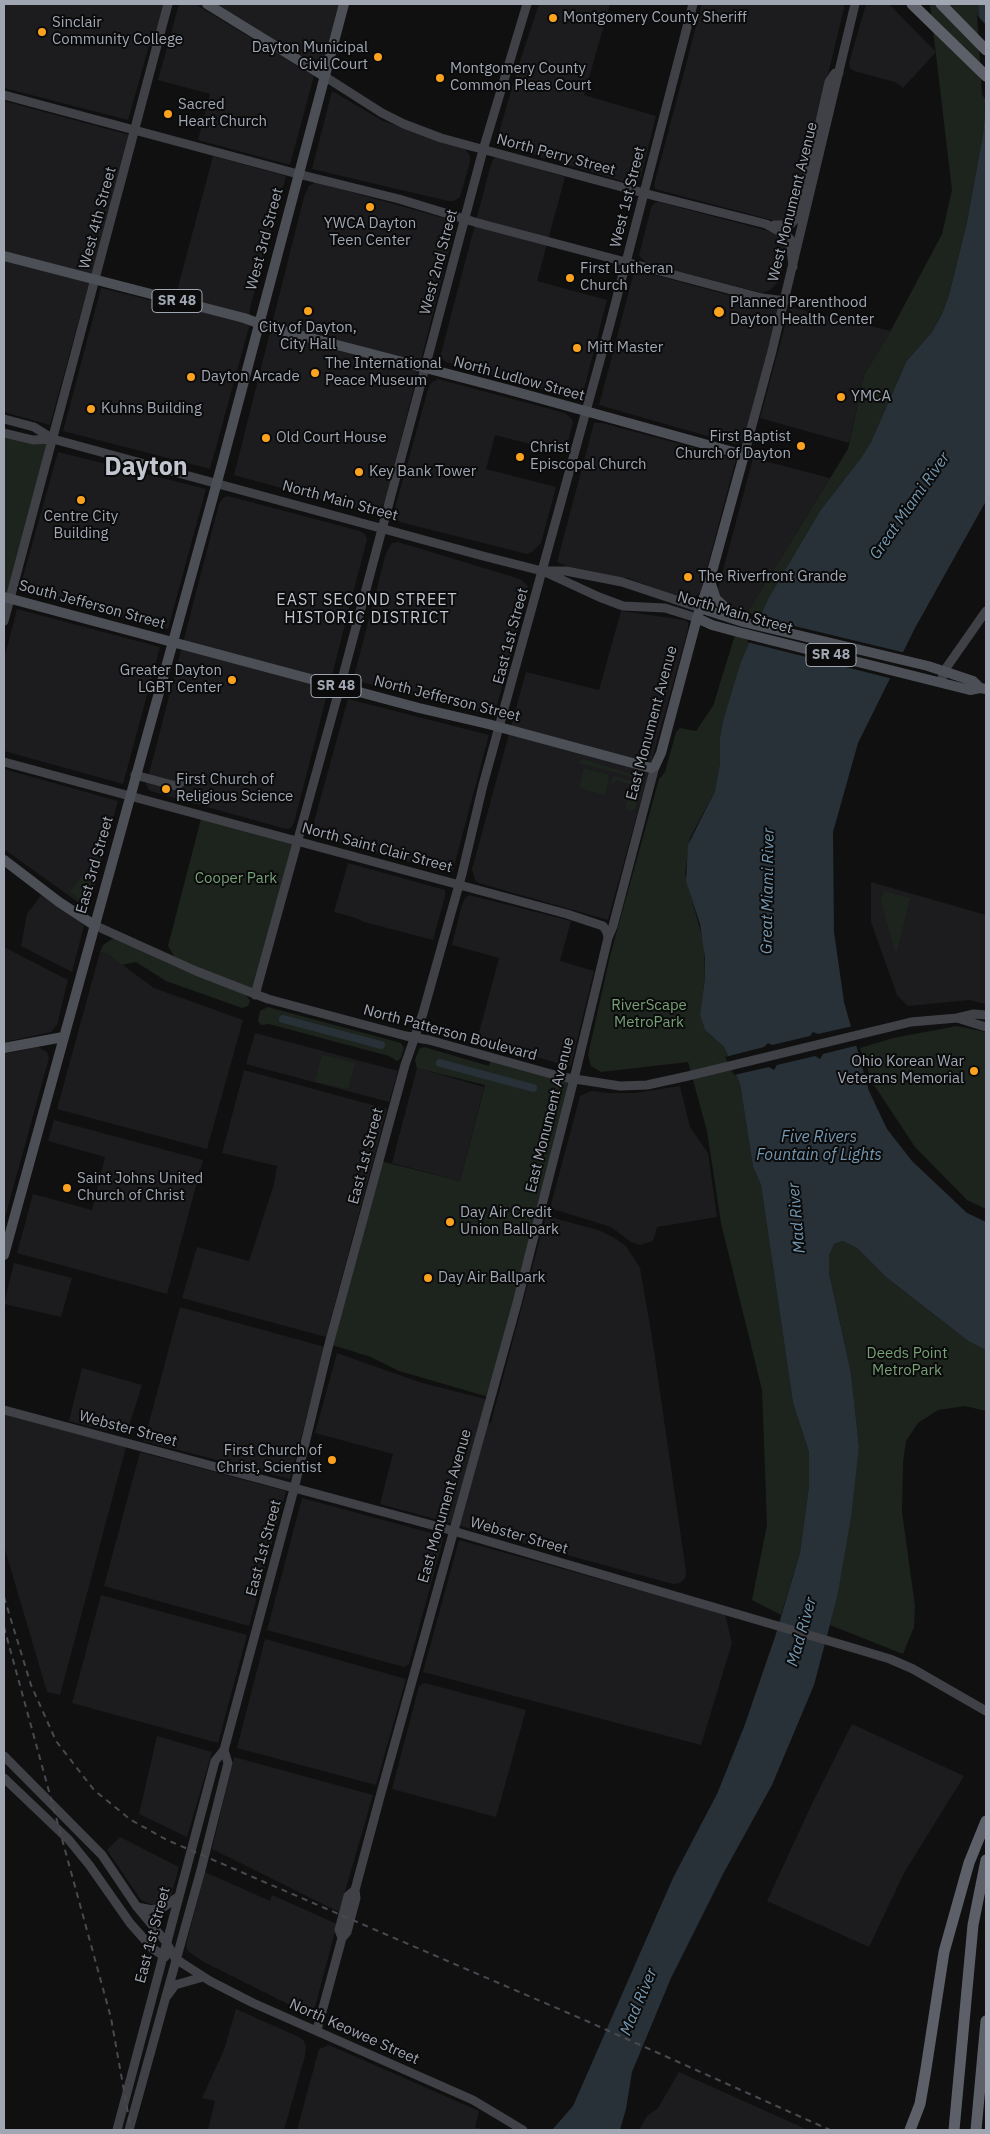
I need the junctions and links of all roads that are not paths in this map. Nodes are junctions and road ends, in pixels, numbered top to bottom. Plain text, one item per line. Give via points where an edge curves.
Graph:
1 (168, 4) edge
2 (207, 4) edge
3 (344, 4) edge
4 (527, 4) edge
5 (693, 4) edge
6 (856, 4) edge
7 (912, 4) edge
8 (941, 4) edge
9 (986, 50) edge
10 (839, 73) junction
11 (324, 76) junction
12 (986, 76) edge
13 (4, 95) edge
14 (136, 130) junction
15 (483, 150) junction
16 (298, 174) junction
17 (643, 193) junction
18 (465, 218) junction
19 (766, 224) junction
20 (4, 256) edge
21 (626, 262) junction
22 (793, 267) junction
23 (96, 280) junction
24 (785, 301) junction
25 (259, 323) junction
26 (424, 369) junction
27 (585, 412) junction
28 (4, 419) edge
29 (4, 433) edge
30 (53, 439) junction
31 (744, 455) junction
32 (216, 483) junction
33 (382, 528) junction
34 (542, 571) junction
35 (710, 579) junction
36 (7, 597) edge
37 (986, 611) edge
38 (698, 613) junction
39 (4, 621) edge
40 (742, 621) junction
41 (172, 642) junction
42 (944, 671) junction
43 (941, 682) junction
44 (340, 687) junction
45 (983, 689) edge
46 (499, 728) junction
47 (4, 762) edge
48 (655, 766) junction
49 (135, 775) junction
50 (180, 783) dead end
51 (129, 797) junction
52 (297, 841) junction
53 (4, 860) edge
54 (459, 884) junction
55 (94, 925) junction
56 (608, 938) junction
57 (255, 995) junction
58 (986, 1015) edge
59 (957, 1018) junction
60 (986, 1027) edge
61 (414, 1037) junction
62 (63, 1038) junction
63 (4, 1048) edge
64 (574, 1079) junction
65 (4, 1255) edge
66 (4, 1410) edge
67 (294, 1489) junction
68 (454, 1532) junction
69 (986, 1711) edge
70 (224, 1750) junction
71 (4, 1756) edge
72 (4, 1778) edge
73 (986, 1821) edge
74 (986, 1860) edge
75 (178, 1897) junction
76 (137, 1907) junction
77 (166, 1942) junction
78 (162, 1956) junction
79 (175, 1958) junction
80 (203, 1978) junction
81 (164, 2001) junction
82 (986, 2020) edge
83 (317, 2030) junction
84 (117, 2130) edge
85 (129, 2130) edge
86 (524, 2130) edge
87 (910, 2130) edge
88 (954, 2130) edge
89 (976, 2130) edge

1 - 14 main road, West 4th Street
2 - 11 main road
3 - 11 main road, West 3rd Street
4 - 15 main road, West 2nd Street
5 - 17 main road, West 1st Street
6 - 10 main road, West Monument Avenue
7 - 12 highway
8 - 9 highway
10 - 19 main road via 835,73 830,82 798,214 786,226
10 - 22 main road, West Monument Avenue
11 - 15 main road, North Perry Street via 404,124
11 - 16 main road, West 3rd Street
13 - 14 main road
14 - 16 main road
14 - 23 main road, West 4th Street
15 - 17 main road, North Perry Street
15 - 18 main road, West 2nd Street
16 - 18 main road
16 - 25 main road, West 3rd Street
17 - 19 main road, North Perry Street
17 - 21 main road, West 1st Street
18 - 21 main road
18 - 26 main road, West 2nd Street
19 - 22 main road, North Perry Street via 790,239
20 - 23 main road, SR 48
21 - 24 main road via 762,298
21 - 27 main road, West 1st Street
22 - 24 main road, West Monument Avenue
23 - 25 main road, SR 48
23 - 30 main road, West 4th Street
24 - 31 main road, West Monument Avenue
25 - 26 main road, North Ludlow Street / SR 48
25 - 32 main road, West 3rd Street
26 - 27 main road, North Ludlow Street / SR 48
26 - 33 main road, West 2nd Street
27 - 31 main road, North Ludlow Street / SR 48
27 - 34 main road, West 1st Street
28 - 30 main road via 34,428
29 - 30 main road via 33,440
30 - 32 main road, North Main Street
30 - 36 main road, West 4th Street
31 - 35 main road, West Monument Avenue
32 - 33 main road, North Main Street
32 - 41 main road, East 3rd Street
33 - 34 main road, North Main Street
33 - 44 main road, West 2nd Street
34 - 38 main road, North Main Street via 566,571 622,582
34 - 38 main road, North Main Street via 623,606
34 - 46 main road, East 1st Street
35 - 38 main road, East Monument Avenue
35 - 40 main road, SR 48 via 716,599
36 - 39 main road, West 4th Street
36 - 41 main road, South Jefferson Street / SR 48
37 - 42 main road
38 - 40 main road, North Main Street
38 - 43 main road, North Main Street / SR 48 via 712,625
38 - 48 main road, East Monument Avenue
40 - 42 main road, North Main Street / SR 48
41 - 44 main road, North Jefferson Street / SR 48
41 - 49 main road, East 3rd Street
42 - 43 main road
42 - 45 main road, North Main Street / SR 48 via 974,681
43 - 45 main road, North Main Street / SR 48 via 970,690
44 - 46 main road, North Jefferson Street / SR 48
44 - 52 main road, West 2nd Street
46 - 48 main road, North Jefferson Street / SR 48 via 646,768
46 - 54 main road, East 1st Street
47 - 51 main road, North Saint Clair Street
48 - 56 main road, East Monument Avenue
49 - 50 main road via 176,786
49 - 51 main road, East 3rd Street
51 - 52 main road, North Saint Clair Street
51 - 55 main road, East 3rd Street
52 - 54 main road, North Saint Clair Street
52 - 57 main road, West 2nd Street
53 - 55 main road
54 - 56 main road, North Saint Clair Street via 603,926
54 - 61 main road, East 1st Street
55 - 57 main road, North Patterson Boulevard
55 - 62 main road, East 3rd Street
56 - 64 main road, East Monument Avenue
57 - 61 main road, North Patterson Boulevard
58 - 59 main road, North Patterson Boulevard
59 - 60 main road
59 - 64 main road, North Patterson Boulevard via 898,1025 647,1085 595,1084
61 - 64 main road, North Patterson Boulevard
61 - 67 main road, East 1st Street
62 - 63 main road
62 - 65 main road, East 3rd Street
64 - 68 main road, East Monument Avenue
66 - 67 main road, Webster Street
67 - 68 main road, Webster Street
67 - 70 main road, East 1st Street
68 - 69 main road, Webster Street via 860,1650 906,1666
68 - 83 main road, East Monument Avenue via 355,1890 347,1932 342,1938
70 - 75 main road, East 1st Street via 215,1761
70 - 79 main road, East 1st Street via 228,1763
71 - 76 main road, North Keowee Street via 102,1854
72 - 78 main road via 68,1840 130,1923
73 - 87 highway via 969,1863 944,1952 920,2104
74 - 88 highway via 974,1925
75 - 76 main road via 162,1908
75 - 77 main road, East 1st Street
76 - 77 main road, North Keowee Street
77 - 78 main road, East 1st Street
77 - 79 main road, North Keowee Street
78 - 79 main road, North Keowee Street
78 - 84 main road, East 1st Street
79 - 80 main road, North Keowee Street
79 - 81 main road, East 1st Street
80 - 81 main road via 175,1985
80 - 83 main road, North Keowee Street
81 - 85 main road, East 1st Street
82 - 89 highway
83 - 86 main road, North Keowee Street via 473,2100

